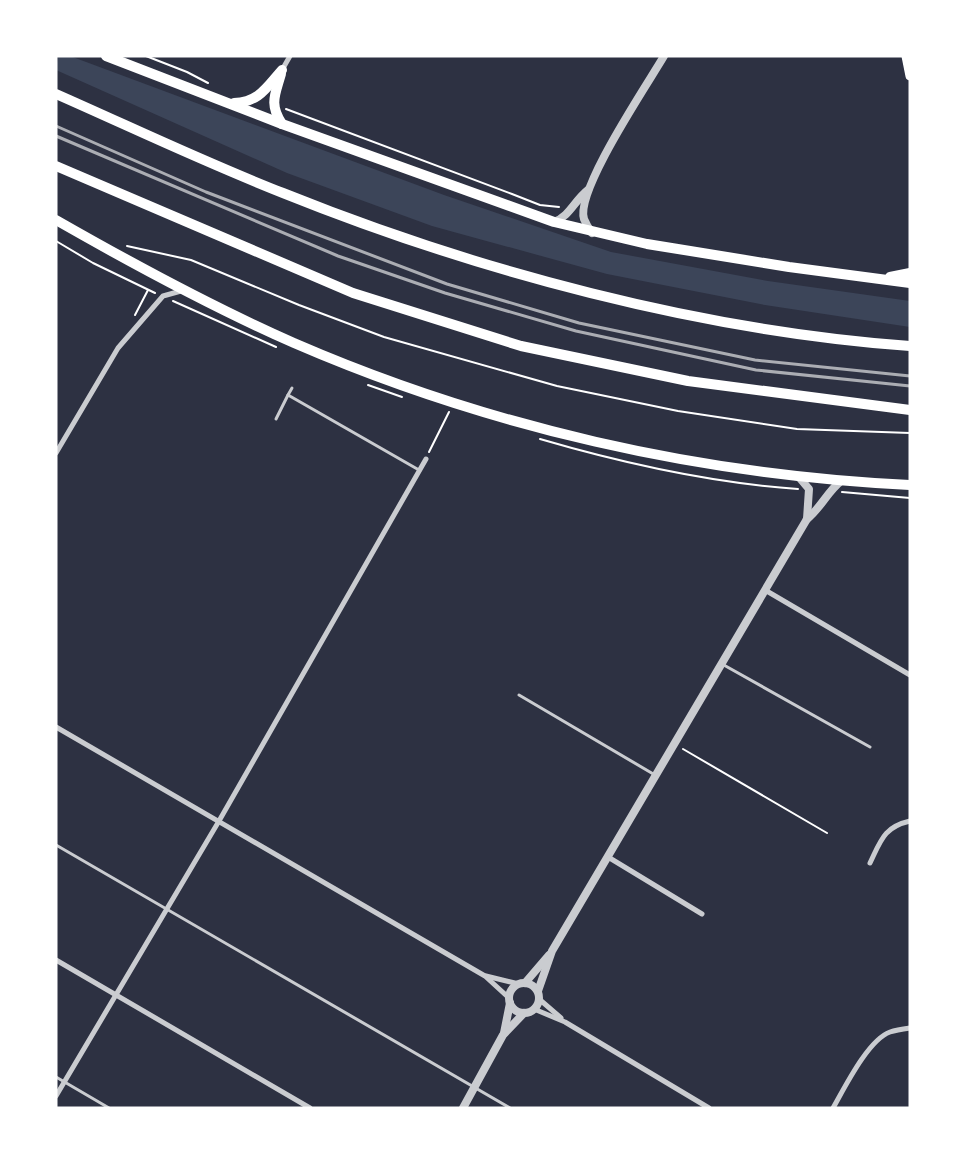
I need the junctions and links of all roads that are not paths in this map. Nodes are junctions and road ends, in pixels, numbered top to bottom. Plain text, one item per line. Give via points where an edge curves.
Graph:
1 (106, 56) edge
2 (290, 56) edge
3 (664, 56) edge
4 (906, 56) edge
5 (282, 70) junction
6 (910, 76) edge
7 (56, 94) edge
8 (228, 103) junction
9 (282, 124) junction
10 (56, 166) edge
11 (588, 190) junction
12 (56, 220) edge
13 (554, 222) junction
14 (592, 233) junction
15 (910, 273) edge
16 (881, 279) junction
17 (910, 283) edge
18 (186, 292) junction
19 (910, 346) edge
20 (292, 388) dead end
21 (288, 395) junction
22 (910, 410) edge
23 (276, 419) dead end
24 (56, 453) edge
25 (426, 459) road end
26 (419, 470) junction
27 (798, 476) junction
28 (841, 481) junction
29 (910, 485) edge
30 (806, 519) junction
31 (764, 590) junction
32 (721, 664) junction
33 (910, 675) edge
34 (519, 695) dead end
35 (56, 727) edge
36 (870, 748) dead end
37 (656, 775) junction
38 (219, 821) junction
39 (910, 821) edge
40 (56, 845) edge
41 (608, 857) junction
42 (870, 862) dead end
43 (167, 908) junction
44 (702, 914) dead end
45 (552, 951) junction
46 (56, 960) edge
47 (485, 976) junction
48 (522, 983) junction
49 (116, 995) junction
50 (538, 995) junction
51 (510, 1000) junction
52 (534, 1009) junction
53 (524, 1013) junction
54 (565, 1022) junction
55 (910, 1028) edge
56 (503, 1035) junction
57 (56, 1077) edge
58 (64, 1082) junction
59 (475, 1087) junction
60 (56, 1096) edge
61 (108, 1108) edge
62 (310, 1108) edge
63 (463, 1108) edge
64 (510, 1108) edge
65 (709, 1108) edge
66 (833, 1108) edge

1 - 8 highway
2 - 5 street
3 - 11 street via 599,164
4 - 6 main road
5 - 8 highway via 248,103
5 - 9 highway via 273,104
7 - 19 highway via 284,194 490,264 567,286 694,315 839,340
8 - 9 highway
9 - 13 highway
10 - 22 highway via 353,293 521,346 688,382
11 - 13 street via 579,197 571,212
11 - 14 street via 584,218
12 - 18 highway
13 - 14 highway
14 - 16 highway
15 - 16 highway
16 - 17 highway
18 - 24 street via 176,291 162,296 118,348
18 - 27 highway via 294,343 466,406 586,440 720,467
20 - 21 lane
21 - 23 lane
21 - 26 lane
25 - 26 street
26 - 38 street
27 - 28 highway
27 - 30 street via 809,489
28 - 29 highway
28 - 30 street via 829,491 818,511
30 - 31 street
31 - 32 street
31 - 33 street
32 - 36 lane
32 - 37 street
34 - 37 lane
35 - 38 street
37 - 41 street
38 - 43 street
38 - 47 street
39 - 42 street via 892,827 884,834
40 - 43 lane
41 - 44 street
41 - 45 street
43 - 49 street
43 - 59 lane
45 - 48 street
45 - 50 street
46 - 49 street
47 - 48 street
47 - 51 street
48 - 50 street via 530,984
48 - 51 street via 514,987
49 - 58 street
49 - 62 street
50 - 52 street
50 - 54 street
51 - 53 street via 516,1010
51 - 56 street
52 - 53 street
52 - 54 street
53 - 56 street
54 - 65 street
55 - 66 street via 890,1032 878,1041 852,1075
56 - 59 street
57 - 58 lane
58 - 60 street
58 - 61 lane
59 - 63 street
59 - 64 lane

